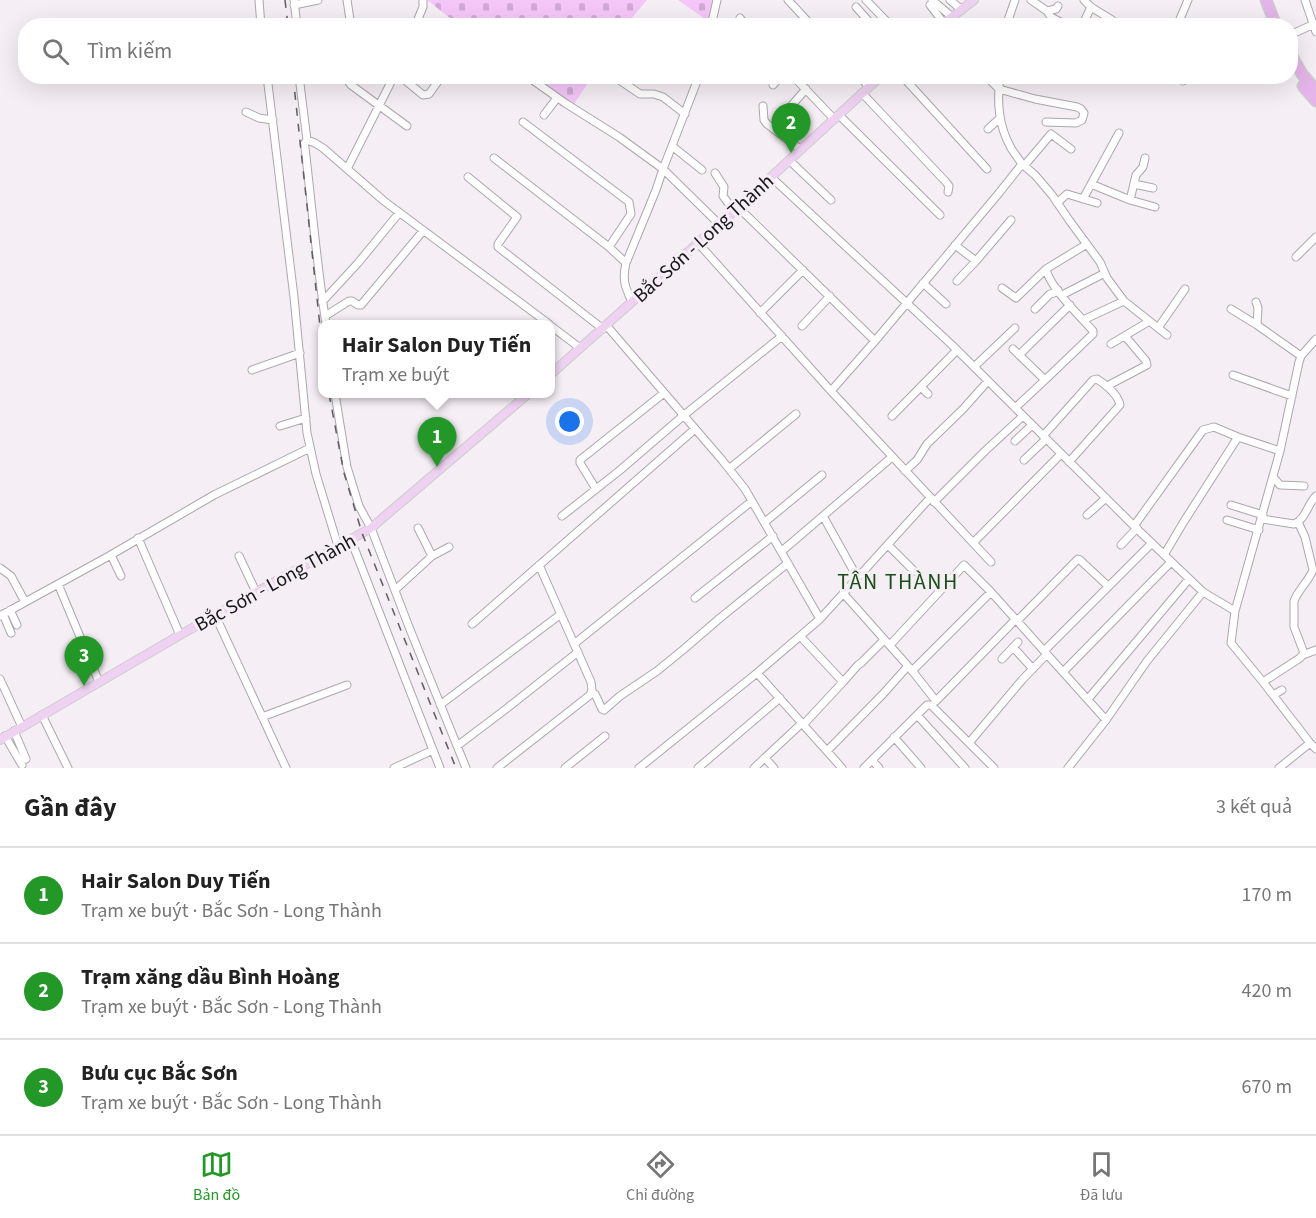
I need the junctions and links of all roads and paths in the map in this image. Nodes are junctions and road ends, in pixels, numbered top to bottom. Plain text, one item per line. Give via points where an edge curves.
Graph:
1 (259, 0) edge
2 (318, 0) edge
3 (347, 0) edge
4 (423, 0) edge
5 (717, 0) edge
6 (788, 0) edge
7 (866, 0) edge
8 (950, 0) edge
9 (974, 0) edge
10 (1015, 0) edge
11 (1031, 0) edge
12 (1084, 0) edge
13 (1188, 0) edge
14 (1258, 0) edge
15 (1266, 0) edge
16 (1305, 0) edge
17 (294, 2) edge
18 (931, 3) edge
19 (1058, 6) dead end
20 (856, 7) dead end
21 (1091, 7) junction
22 (962, 10) junction
23 (1047, 11) junction
24 (260, 18) edge
25 (296, 18) edge
26 (350, 18) edge
27 (418, 18) edge
28 (713, 18) edge
29 (805, 18) edge
30 (866, 18) edge
31 (883, 18) edge
32 (943, 18) edge
33 (951, 18) edge
34 (1009, 18) edge
35 (1051, 18) edge
36 (1086, 18) edge
37 (1109, 18) edge
38 (1180, 18) edge
39 (1265, 18) edge
40 (1273, 18) edge
41 (1315, 29) edge
42 (1298, 33) edge
43 (1298, 67) edge
44 (1298, 79) edge
45 (268, 84) edge
46 (299, 84) edge
47 (350, 84) edge
48 (390, 84) edge
49 (410, 84) edge
50 (437, 84) edge
51 (538, 84) edge
52 (625, 84) edge
53 (696, 84) edge
54 (800, 84) edge
55 (862, 84) edge
56 (872, 84) edge
57 (909, 84) edge
58 (995, 84) edge
59 (999, 84) edge
60 (999, 88) junction
61 (806, 90) junction
62 (865, 90) junction
63 (1316, 90) edge
64 (557, 98) junction
65 (1316, 101) edge
66 (792, 105) dead end
67 (379, 106) junction
68 (763, 106) dead end
69 (246, 112) dead end
70 (685, 114) junction
71 (544, 115) dead end
72 (837, 117) junction
73 (1000, 118) junction
74 (273, 120) junction
75 (523, 122) dead end
76 (1046, 122) dead end
77 (406, 126) dead end
78 (988, 129) dead end
79 (1119, 133) dead end
80 (307, 140) junction
81 (672, 146) junction
82 (1071, 149) dead end
83 (800, 150) junction
84 (1145, 158) dead end
85 (494, 159) dead end
86 (789, 160) junction
87 (1023, 165) junction
88 (347, 169) junction
89 (663, 169) junction
90 (987, 169) dead end
91 (702, 170) dead end
92 (715, 173) dead end
93 (468, 177) dead end
94 (771, 177) junction
95 (1091, 184) junction
96 (1134, 184) junction
97 (1153, 188) dead end
98 (1049, 191) junction
99 (948, 192) dead end
100 (1044, 198) dead end
101 (1083, 199) junction
102 (831, 200) dead end
103 (1130, 200) junction
104 (1057, 203) junction
105 (1097, 203) dead end
106 (1155, 207) dead end
107 (736, 209) junction
108 (399, 213) junction
109 (940, 215) dead end
110 (1011, 220) dead end
111 (719, 224) junction
112 (423, 231) junction
113 (1316, 237) edge
114 (698, 243) junction
115 (1087, 244) junction
116 (955, 245) junction
117 (609, 247) junction
118 (1296, 257) dead end
119 (976, 261) junction
120 (626, 263) junction
121 (1046, 269) junction
122 (803, 270) junction
123 (1105, 273) junction
124 (957, 281) dead end
125 (923, 283) junction
126 (1002, 288) dead end
127 (1185, 289) dead end
128 (1060, 293) junction
129 (830, 296) junction
130 (1124, 301) junction
131 (322, 302) junction
132 (632, 302) junction
133 (1256, 302) dead end
134 (906, 303) junction
135 (946, 304) dead end
136 (1070, 305) junction
137 (1035, 309) dead end
138 (1231, 309) dead end
139 (760, 313) junction
140 (325, 316) junction
141 (326, 320) edge
142 (543, 320) edge
143 (1083, 320) junction
144 (1149, 322) junction
145 (1257, 325) junction
146 (802, 326) dead end
147 (605, 327) junction
148 (1015, 328) dead end
149 (1158, 328) junction
150 (555, 329) edge
151 (1167, 335) dead end
152 (782, 336) junction
153 (1125, 336) junction
154 (1316, 339) edge
155 (875, 340) junction
156 (1111, 344) dead end
157 (580, 348) junction
158 (957, 350) junction
159 (300, 353) junction
160 (1301, 356) junction
161 (974, 368) junction
162 (252, 370) dead end
163 (555, 370) edge
164 (1233, 375) dead end
165 (1045, 380) junction
166 (987, 381) junction
167 (1107, 386) junction
168 (921, 387) junction
169 (831, 391) junction
170 (664, 393) junction
171 (928, 394) dead end
172 (1292, 396) junction
173 (336, 398) edge
174 (522, 398) edge
175 (1015, 408) junction
176 (796, 414) dead end
177 (683, 416) junction
178 (892, 416) dead end
179 (1023, 416) junction
180 (306, 418) junction
181 (1032, 424) junction
182 (280, 426) dead end
183 (695, 429) junction
184 (1238, 437) junction
185 (1045, 438) junction
186 (1015, 441) dead end
187 (310, 448) junction
188 (1280, 451) junction
189 (1061, 454) junction
190 (892, 457) junction
191 (1024, 460) dead end
192 (1069, 462) junction
193 (729, 469) junction
194 (905, 471) junction
195 (822, 475) dead end
196 (1273, 477) junction
197 (1304, 486) dead end
198 (597, 489) junction
199 (1316, 496) edge
200 (1106, 498) junction
201 (932, 500) junction
202 (752, 501) junction
203 (1230, 505) dead end
204 (1087, 515) dead end
205 (562, 516) dead end
206 (823, 516) junction
207 (1262, 517) junction
208 (1227, 520) dead end
209 (765, 522) junction
210 (1298, 522) junction
211 (1135, 527) junction
212 (371, 528) junction
213 (418, 528) dead end
214 (1259, 530) junction
215 (773, 536) junction
216 (138, 538) junction
217 (351, 540) junction
218 (973, 543) junction
219 (1152, 543) junction
220 (888, 544) junction
221 (1121, 545) dead end
222 (338, 546) junction
223 (449, 547) dead end
224 (782, 551) junction
225 (111, 555) junction
226 (1164, 555) junction
227 (239, 556) dead end
228 (432, 556) junction
229 (991, 562) dead end
230 (1171, 562) junction
231 (788, 563) junction
232 (539, 565) junction
233 (0, 568) edge
234 (914, 571) dead end
235 (121, 576) dead end
236 (857, 578) junction
237 (1189, 579) junction
238 (58, 584) junction
239 (1108, 586) junction
240 (395, 590) junction
241 (256, 592) junction
242 (991, 592) junction
243 (1203, 592) junction
244 (843, 593) junction
245 (695, 598) dead end
246 (25, 602) junction
247 (10, 610) junction
248 (1235, 611) junction
249 (561, 614) junction
250 (1, 615) edge
251 (215, 615) junction
252 (820, 619) junction
253 (1017, 620) junction
254 (472, 624) dead end
255 (16, 625) dead end
256 (11, 633) dead end
257 (180, 635) junction
258 (800, 636) junction
259 (887, 643) junction
260 (574, 644) junction
261 (1316, 650) edge
262 (578, 652) junction
263 (1045, 653) junction
264 (1303, 655) junction
265 (1002, 659) dead end
266 (910, 668) junction
267 (1033, 669) junction
268 (1063, 672) junction
269 (757, 673) junction
270 (0, 679) edge
271 (99, 682) junction
272 (843, 682) junction
273 (1263, 682) junction
274 (347, 685) dead end
275 (1282, 690) dead end
276 (592, 693) junction
277 (1273, 695) junction
278 (780, 698) junction
279 (1088, 699) junction
280 (933, 703) junction
281 (440, 705) junction
282 (42, 715) junction
283 (917, 715) junction
284 (262, 717) junction
285 (1106, 720) junction
286 (803, 724) junction
287 (18, 729) junction
288 (605, 736) dead end
289 (894, 737) junction
290 (3, 738) edge
291 (969, 743) junction
292 (457, 746) junction
293 (1313, 746) edge
294 (433, 750) junction
295 (827, 751) junction
296 (765, 758) junction
297 (872, 760) junction
298 (68, 768) edge
299 (286, 768) edge
300 (394, 768) edge
301 (440, 768) edge
302 (466, 768) edge
303 (497, 768) edge
304 (565, 768) edge
305 (639, 768) edge
306 (698, 768) edge
307 (754, 768) edge
308 (774, 768) edge
309 (842, 768) edge
310 (864, 768) edge
311 (879, 768) edge
312 (921, 768) edge
313 (965, 768) edge
314 (994, 768) edge
315 (1068, 768) edge
316 (1279, 768) edge

1 - 24 street
2 - 17 street
3 - 26 street
4 - 27 street
5 - 28 street
6 - 29 street
7 - 31 street
8 - 22 street
9 - 22 main road
10 - 34 street
11 - 23 street
12 - 21 street
13 - 38 street
14 - 39 highway
15 - 40 highway
16 - 41 street
17 - 25 street
18 - 32 street
19 - 23 street
20 - 30 street
21 - 36 street
21 - 37 street
22 - 33 main road
23 - 35 street
41 - 42 street
43 - 63 highway
44 - 65 highway
45 - 74 street
46 - 80 street
47 - 67 street
48 - 67 street
49 - 50 street via 423,95
51 - 64 street
52 - 70 street via 640,94 663,97
53 - 70 street
54 - 61 street
55 - 62 street
56 - 62 main road, Bắc Sơn - Long Thành
57 - 90 street
58 - 60 street
59 - 60 street
60 - 73 street
60 - 76 street via 1077,107 1084,113 1076,123
61 - 66 street
61 - 72 street
62 - 72 main road, Bắc Sơn - Long Thành
62 - 99 street via 946,182
64 - 71 street
64 - 89 street
67 - 77 street
67 - 88 street
68 - 83 street via 767,124
69 - 74 street
70 - 81 street
72 - 83 main road, Bắc Sơn - Long Thành
72 - 109 street
73 - 78 street
73 - 87 street
74 - 159 street
75 - 117 street via 629,202 631,214
79 - 95 street
80 - 88 street
80 - 131 street via 304,144
81 - 89 street
81 - 91 street
82 - 87 street via 1051,134
83 - 86 main road, Bắc Sơn - Long Thành
84 - 96 street
85 - 117 street
86 - 94 main road, Bắc Sơn - Long Thành
86 - 102 street
87 - 98 street
87 - 116 street
88 - 108 street
89 - 111 street
89 - 120 street
92 - 107 street via 724,187 723,196
93 - 147 street via 517,217 498,247
94 - 107 main road, Bắc Sơn - Long Thành
94 - 134 street
95 - 101 street
95 - 103 street
96 - 97 street
96 - 103 street
98 - 100 street
98 - 104 street
101 - 104 street via 1067,194
101 - 105 street
103 - 106 street
104 - 115 street
107 - 111 main road, Bắc Sơn - Long Thành
107 - 122 street
108 - 112 street
108 - 131 street
110 - 119 street
111 - 114 main road, Bắc Sơn - Long Thành
112 - 140 street via 361,305 349,301
112 - 142 street
113 - 118 street
114 - 132 main road, Bắc Sơn - Long Thành
114 - 139 street
115 - 121 street
115 - 123 street
116 - 119 street
116 - 125 street
117 - 120 street
119 - 124 street
120 - 132 street via 624,283
121 - 126 street via 1016,298
121 - 128 street
122 - 129 street
122 - 139 street
123 - 128 street
123 - 130 street
125 - 134 street
125 - 135 street
127 - 149 street
128 - 136 street
128 - 137 street via 1050,294
129 - 146 street
129 - 155 street
130 - 143 street
130 - 144 street
131 - 140 street
132 - 147 main road, Bắc Sơn - Long Thành
133 - 145 street
134 - 155 street
134 - 158 street
136 - 143 street
136 - 165 street via 1016,352
138 - 145 street
139 - 152 street
140 - 141 street
143 - 165 street via 1093,334
144 - 149 street
144 - 153 street
145 - 160 street
147 - 157 main road, Bắc Sơn - Long Thành
147 - 170 street
148 - 161 street
149 - 151 street
150 - 157 street
152 - 169 street
152 - 177 street
153 - 156 street
153 - 167 street via 1147,364
154 - 160 street
155 - 169 street via 873,350
157 - 163 main road, Bắc Sơn - Long Thành
158 - 161 street
158 - 168 street
159 - 162 street
159 - 180 street
160 - 172 street
161 - 166 street
164 - 172 street
165 - 175 street
166 - 175 street
166 - 194 street
167 - 185 street via 1093,380
167 - 192 street via 1120,405
168 - 171 street
168 - 178 street
169 - 190 street
170 - 177 street
170 - 198 street via 580,460
172 - 188 street
173 - 212 street via 347,467 359,506
174 - 212 main road, Bắc Sơn - Long Thành
175 - 179 street
176 - 193 street
177 - 183 street
177 - 198 street
179 - 181 street
179 - 201 street
180 - 182 street
180 - 187 street
181 - 185 street
181 - 186 street
183 - 193 street
183 - 232 street
184 - 188 street
184 - 211 street via 1214,427 1203,430
184 - 226 street
185 - 189 street
185 - 191 street
187 - 216 street
187 - 222 street
188 - 196 street
189 - 192 street
189 - 218 street
190 - 194 street
190 - 206 street
192 - 200 street
193 - 202 street
194 - 201 street
195 - 209 street
196 - 197 street via 1280,484
196 - 207 street
198 - 205 street
199 - 210 street
200 - 204 street
200 - 211 street
201 - 218 street
201 - 220 street
202 - 209 street
202 - 260 street
203 - 207 street
206 - 224 street
206 - 236 street
207 - 210 street
207 - 214 street
208 - 214 street
209 - 215 street
210 - 264 street via 1313,570 1294,601 1294,627
211 - 219 street
211 - 221 street
212 - 217 main road, Bắc Sơn - Long Thành
212 - 240 street
213 - 228 street
214 - 248 street
215 - 224 street
215 - 245 street
216 - 225 street
216 - 257 street
217 - 222 main road, Bắc Sơn - Long Thành
217 - 294 street
218 - 229 street
219 - 226 street
219 - 239 street
220 - 234 street
220 - 236 street
222 - 241 main road, Bắc Sơn - Long Thành
223 - 228 street
224 - 231 street
225 - 235 street
225 - 238 street
226 - 230 street
227 - 241 street
228 - 240 street
230 - 237 street
230 - 268 street
231 - 252 street
231 - 276 street via 604,710
232 - 249 street
232 - 254 street
233 - 246 street via 11,576
236 - 244 street
237 - 243 street
237 - 279 street
238 - 246 street
238 - 271 street
239 - 253 street via 1077,560
239 - 263 street
240 - 281 street
241 - 251 main road, Bắc Sơn - Long Thành
242 - 253 street
242 - 259 street via 964,565
242 - 266 street
243 - 248 street
243 - 285 street
244 - 252 street
244 - 259 street
246 - 247 street
247 - 250 street
247 - 255 street
248 - 273 street via 1231,643
249 - 260 street
249 - 281 street
250 - 256 street
251 - 257 main road, Bắc Sơn - Long Thành
251 - 284 street
252 - 258 street
253 - 263 street
253 - 280 street
257 - 271 main road, Bắc Sơn - Long Thành
258 - 269 street
258 - 272 street
259 - 266 street
259 - 272 street
260 - 262 street
261 - 264 street
262 - 276 street
262 - 292 street
263 - 267 street
263 - 268 street
264 - 273 street
265 - 267 street via 1016,645
266 - 280 street
266 - 295 street
267 - 291 street
268 - 279 street
269 - 278 street
269 - 305 street
270 - 287 street
271 - 282 main road, Bắc Sơn - Long Thành
272 - 286 street
273 - 277 street
274 - 284 street
275 - 277 street
276 - 303 street
277 - 293 street
278 - 286 street
278 - 306 street
279 - 285 street
280 - 283 street
280 - 291 street
281 - 292 street
282 - 287 main road, Bắc Sơn - Long Thành
282 - 298 street
283 - 289 street
283 - 313 street
284 - 299 street
285 - 315 street
286 - 295 street
286 - 296 street
287 - 290 main road, Bắc Sơn - Long Thành
287 - 290 street via 24,762
288 - 304 street
289 - 297 street
289 - 312 street
291 - 314 street
292 - 302 street
293 - 316 street
294 - 300 street
294 - 301 street
295 - 309 street
296 - 307 street
296 - 308 street
297 - 310 street
297 - 311 street

